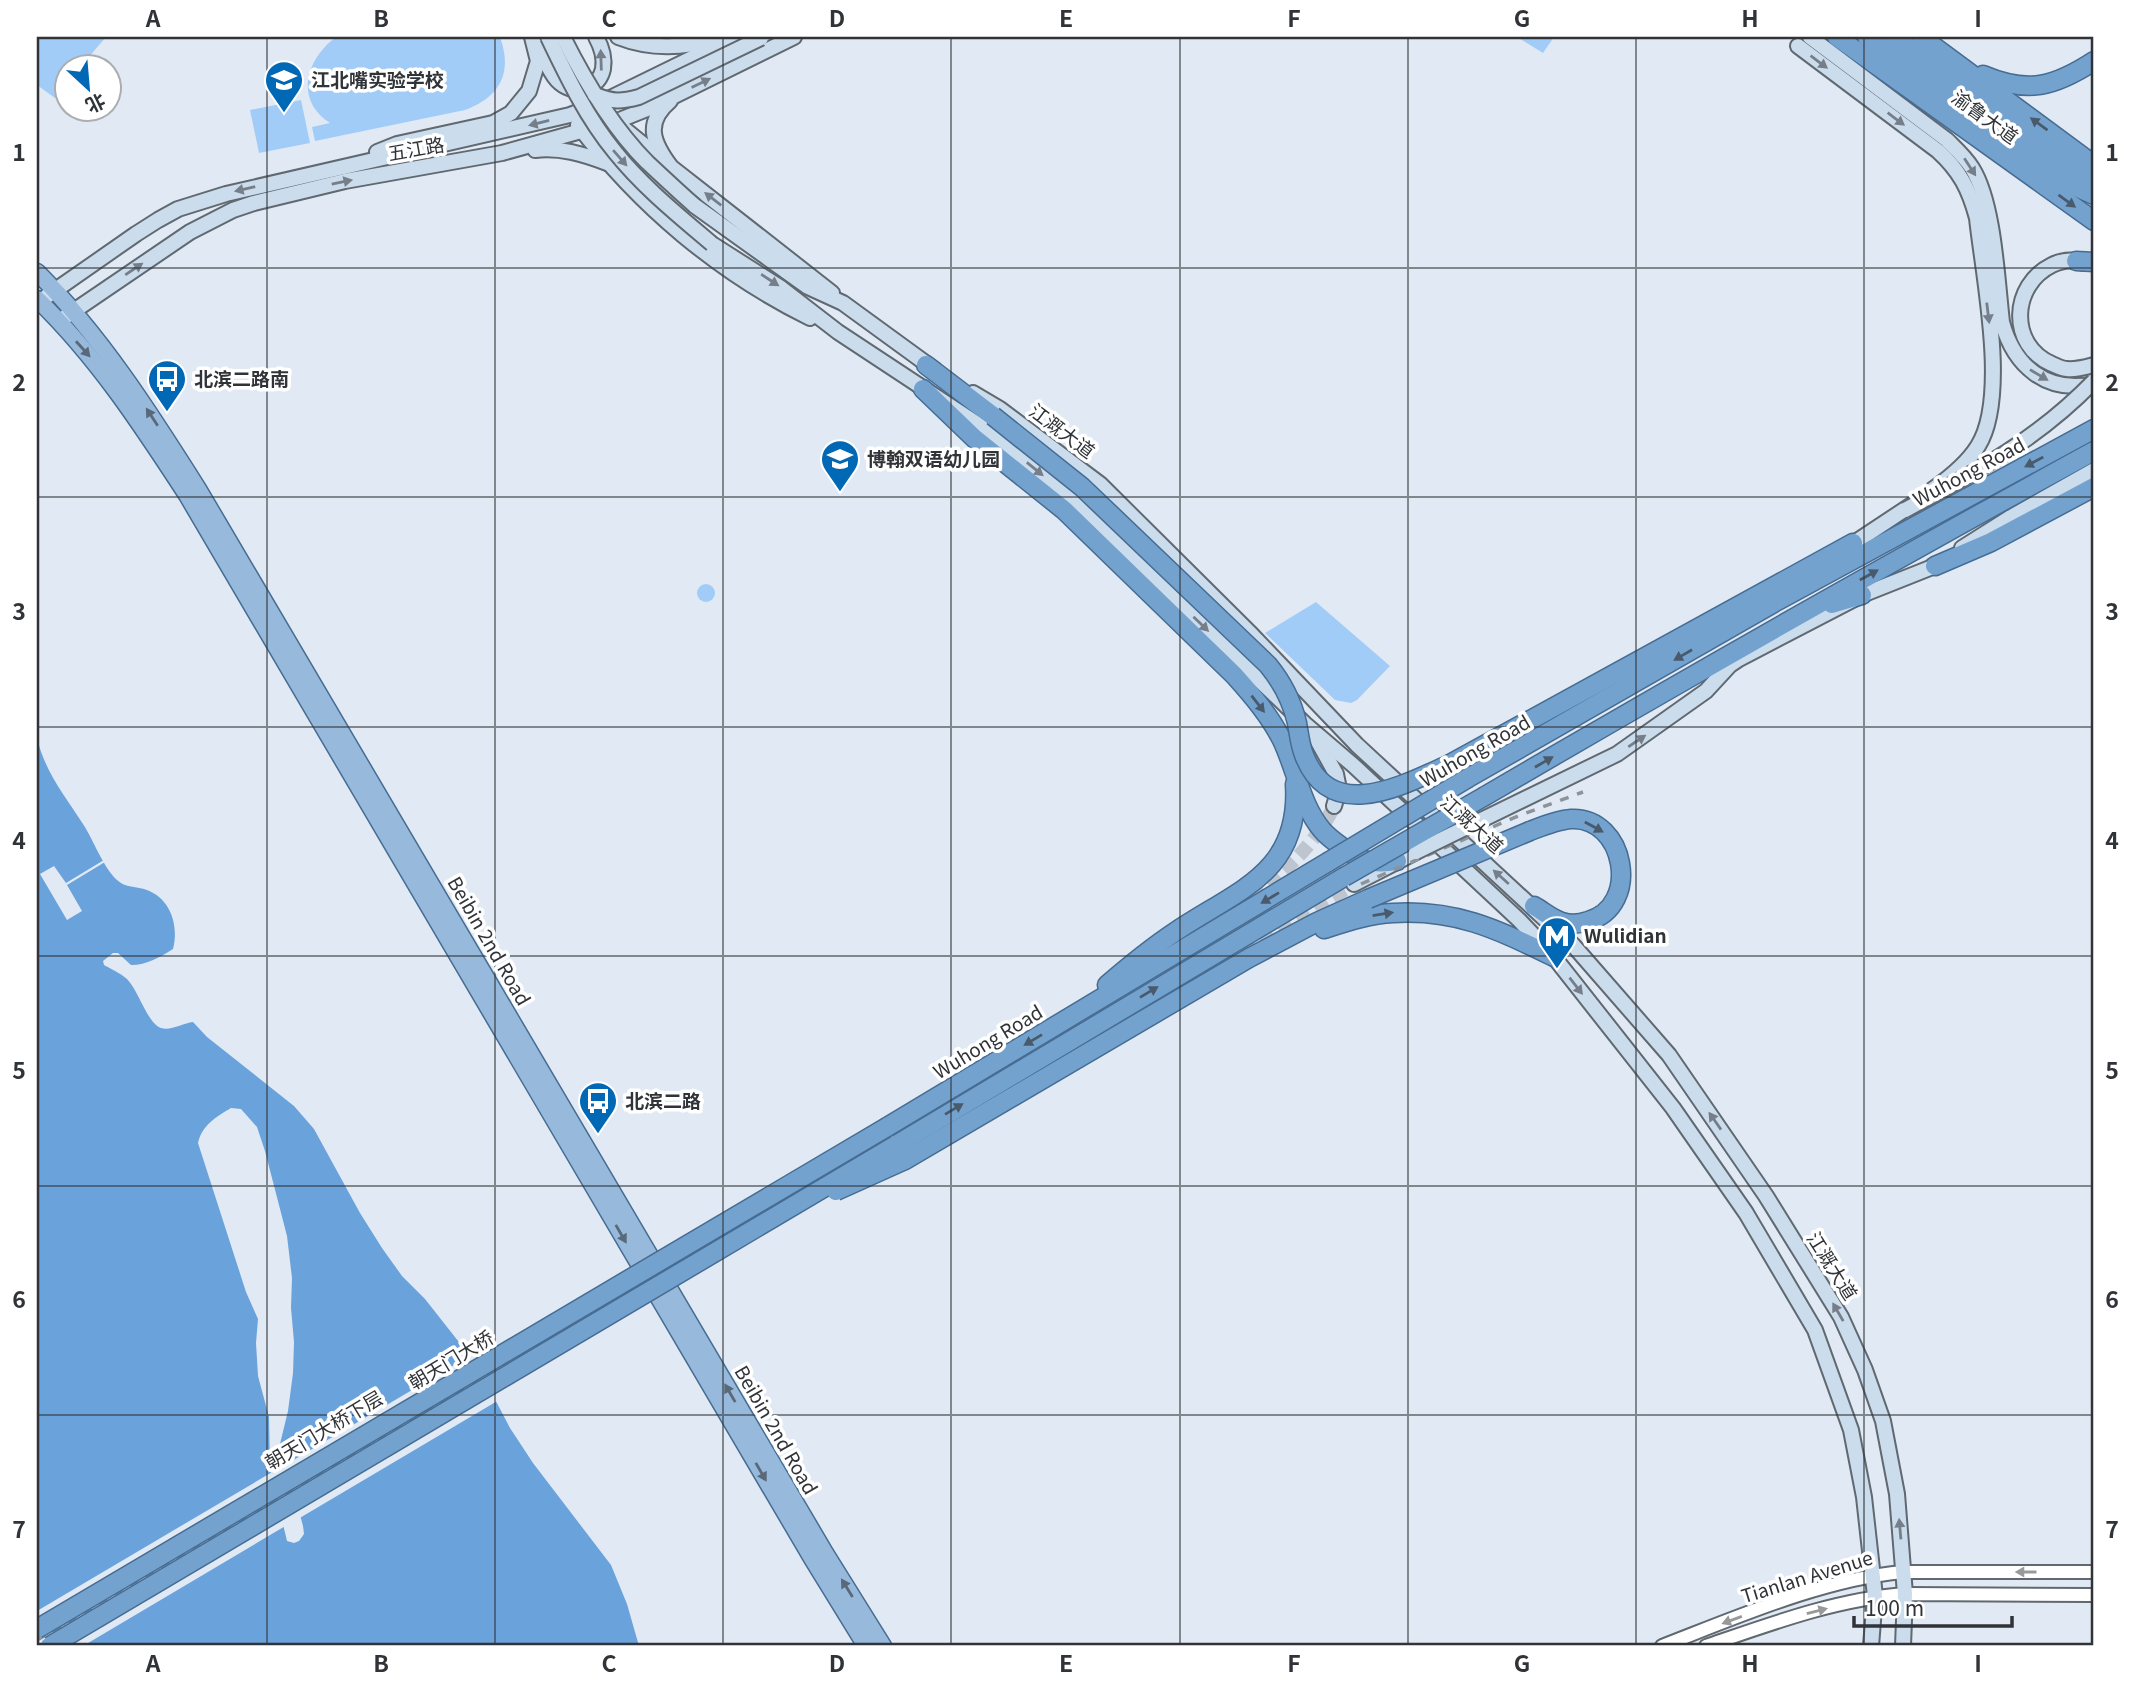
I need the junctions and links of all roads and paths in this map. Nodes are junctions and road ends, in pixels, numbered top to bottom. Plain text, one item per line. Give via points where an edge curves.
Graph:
1 (533, 37) edge
2 (548, 37) edge
3 (563, 37) edge
4 (596, 37) edge
5 (618, 37) edge
6 (723, 37) edge
7 (735, 37) edge
8 (793, 37) edge
9 (1810, 37) edge
10 (1837, 37) edge
11 (1867, 37) edge
12 (1894, 37) edge
13 (1921, 37) edge
14 (763, 38) edge
15 (1798, 46) dead end
16 (1847, 54) junction
17 (2094, 61) edge
18 (1959, 65) junction
19 (567, 78) junction
20 (679, 94) junction
21 (596, 105) junction
22 (570, 116) junction
23 (617, 121) junction
24 (583, 132) junction
25 (502, 153) junction
26 (607, 163) junction
27 (2094, 165) edge
28 (342, 167) junction
29 (671, 167) junction
30 (2094, 186) edge
31 (2094, 195) edge
32 (2094, 221) edge
33 (98, 260) junction
34 (2085, 261) edge
35 (2094, 268) edge
36 (37, 272) edge
37 (112, 284) junction
38 (55, 290) junction
39 (38, 301) edge
40 (843, 303) junction
41 (74, 311) junction
42 (58, 322) junction
43 (838, 332) junction
44 (926, 365) junction
45 (2089, 366) edge
46 (2094, 383) edge
47 (923, 389) junction
48 (2094, 429) edge
49 (2094, 451) edge
50 (2094, 470) edge
51 (2094, 487) edge
52 (1905, 510) junction
53 (1853, 543) junction
54 (1935, 566) junction
55 (1862, 595) junction
56 (1777, 601) junction
57 (1798, 615) junction
58 (1697, 629) junction
59 (1730, 665) junction
60 (1310, 728) junction
61 (1290, 760) junction
62 (1334, 806) tunnel mouth
63 (1397, 861) junction
64 (1349, 881) junction
65 (1534, 906) junction
66 (1554, 957) junction
67 (1249, 958) junction
68 (1064, 1021) junction
69 (886, 1125) junction
70 (900, 1152) junction
71 (1903, 1572) junction
72 (2094, 1572) edge
73 (1874, 1575) junction
74 (1905, 1594) junction
75 (2094, 1595) edge
76 (1875, 1596) junction
77 (37, 1622) edge
78 (37, 1629) edge
79 (50, 1646) edge
80 (64, 1646) edge
81 (866, 1646) edge
82 (883, 1646) edge
83 (1662, 1646) edge
84 (1706, 1646) edge
85 (1871, 1646) edge
86 (1903, 1646) edge

1 -> 4 main road via 562,85 577,89 597,82 603,69
1 - 28 main road via 538,61 529,91 511,113 493,123 397,144
2 - 19 main road, 江溉大道, bridge
3 - 40 main road, 江溉大道, bridge via 597,97 646,161 695,206 808,287
5 - 6 main road via 658,46
7 - 21 main road, 五江路
20 -> 8 main road, 五江路
9 - 16 main road
10 - 16 highway, 渝鲁大道
11 - 31 highway via 2041,166
12 - 30 highway, 渝鲁大道
13 - 18 highway
14 - 19 main road, bridge via 622,102 591,93
15 -> 52 main road, bridge via 1938,150 1964,181 1976,218 1991,335 1992,405 1979,445 1949,478
16 -> 32 highway, 渝鲁大道
16 -> 46 main road via 1947,140 1973,170 1987,205 2007,338 2018,357 2046,381 2064,386
17 - 18 highway via 2057,82 2034,86 2011,86
27 -> 18 highway
19 -> 43 main road, 江溉大道, bridge via 623,162 660,199 712,244 782,288
20 - 23 main road, 五江路
20 - 29 main road via 658,114 653,131 655,143
21 - 22 main road, 五江路
21 - 23 main road
22 - 24 main road
22 -> 28 main road, 五江路
23 - 24 main road, 五江路
23 - 29 main road
24 - 25 main road, 五江路
24 - 26 main road
25 - 26 main road via 562,150
37 -> 25 main road, 五江路 via 190,232 254,203 345,181
26 - 43 main road via 691,241 774,300
28 -> 33 main road, 五江路 via 178,209
40 -> 29 main road
33 - 37 main road via 96,278
33 - 38 main road, 五江路
34 - 35 main road
34 - 45 main road via 2059,262 2031,280 2023,294 2019,323 2026,342 2041,359 2066,369
36 - 38 main road, Beibin 2nd Road
37 - 41 main road, 五江路
38 - 39 main road, 五江路
38 - 41 main road, Beibin 2nd Road
39 - 42 main road, Beibin 2nd Road
40 - 44 main road, 江溉大道
41 - 42 main road, 五江路
82 -> 41 main road, Beibin 2nd Road via 198,489 144,404
42 -> 81 main road, Beibin 2nd Road via 134,414 187,495
43 - 47 main road, 江溉大道
44 - 58 highway, bridge via 1082,487 1268,665 1284,687 1311,770 1342,792 1388,791 1450,764
65 -> 44 main road, 江溉大道 via 1357,745 1100,484 1000,408
46 - 52 main road, bridge via 2026,441
47 -> 60 main road, 江溉大道 via 982,427 1070,498
47 -> 61 highway via 974,438 1064,510 1234,675 1269,718
48 -> 56 highway, Wuhong Road
57 -> 49 highway, Wuhong Road
50 - 54 main road
51 - 54 highway
52 - 53 main road
53 - 56 main road
53 - 58 highway
54 - 55 main road
55 - 57 highway
55 - 59 main road
56 - 58 highway
56 -> 68 highway, Wuhong Road, bridge via 1468,778
57 - 59 highway
64 -> 57 highway, Wuhong Road, bridge via 1485,796
63 -> 59 main road, bridge via 1618,754 1706,691
60 - 62 main road via 1335,774 1339,789
60 - 66 main road, 江溉大道
61 - 63 highway via 1308,808 1323,831 1363,862
61 - 68 highway via 1296,796 1292,827 1263,873 1233,898 1139,958
63 - 64 main road
70 -> 64 highway, Wuhong Road
67 -> 65 highway, bridge via 1368,899 1553,822 1574,819 1594,824 1617,851 1623,870 1615,901 1604,914 1575,924 1561,922
71 -> 65 main road, 江溉大道 via 1897,1494 1883,1421 1841,1317 1766,1196 1669,1055
67 -> 66 highway via 1315,932 1391,912 1461,917
66 -> 73 main road, 江溉大道 via 1673,1108 1742,1206 1815,1330 1851,1430
67 - 70 highway
68 -> 69 highway, Wuhong Road
69 - 77 main road, 朝天门大桥下层, bridge
69 - 78 highway, 朝天门大桥, bridge
70 - 79 highway, bridge via 738,1237
70 - 80 main road, bridge
72 -> 71 street, Tianlan Avenue
71 - 73 street, Tianlan Avenue
71 - 74 main road, 江溉大道
73 - 76 main road, 江溉大道
73 -> 83 street, Tianlan Avenue via 1797,1597
74 - 75 street, Tianlan Avenue
74 - 76 street, Tianlan Avenue
74 - 86 main road, 江溉大道
84 -> 76 street, Tianlan Avenue
76 - 85 main road, 江溉大道

